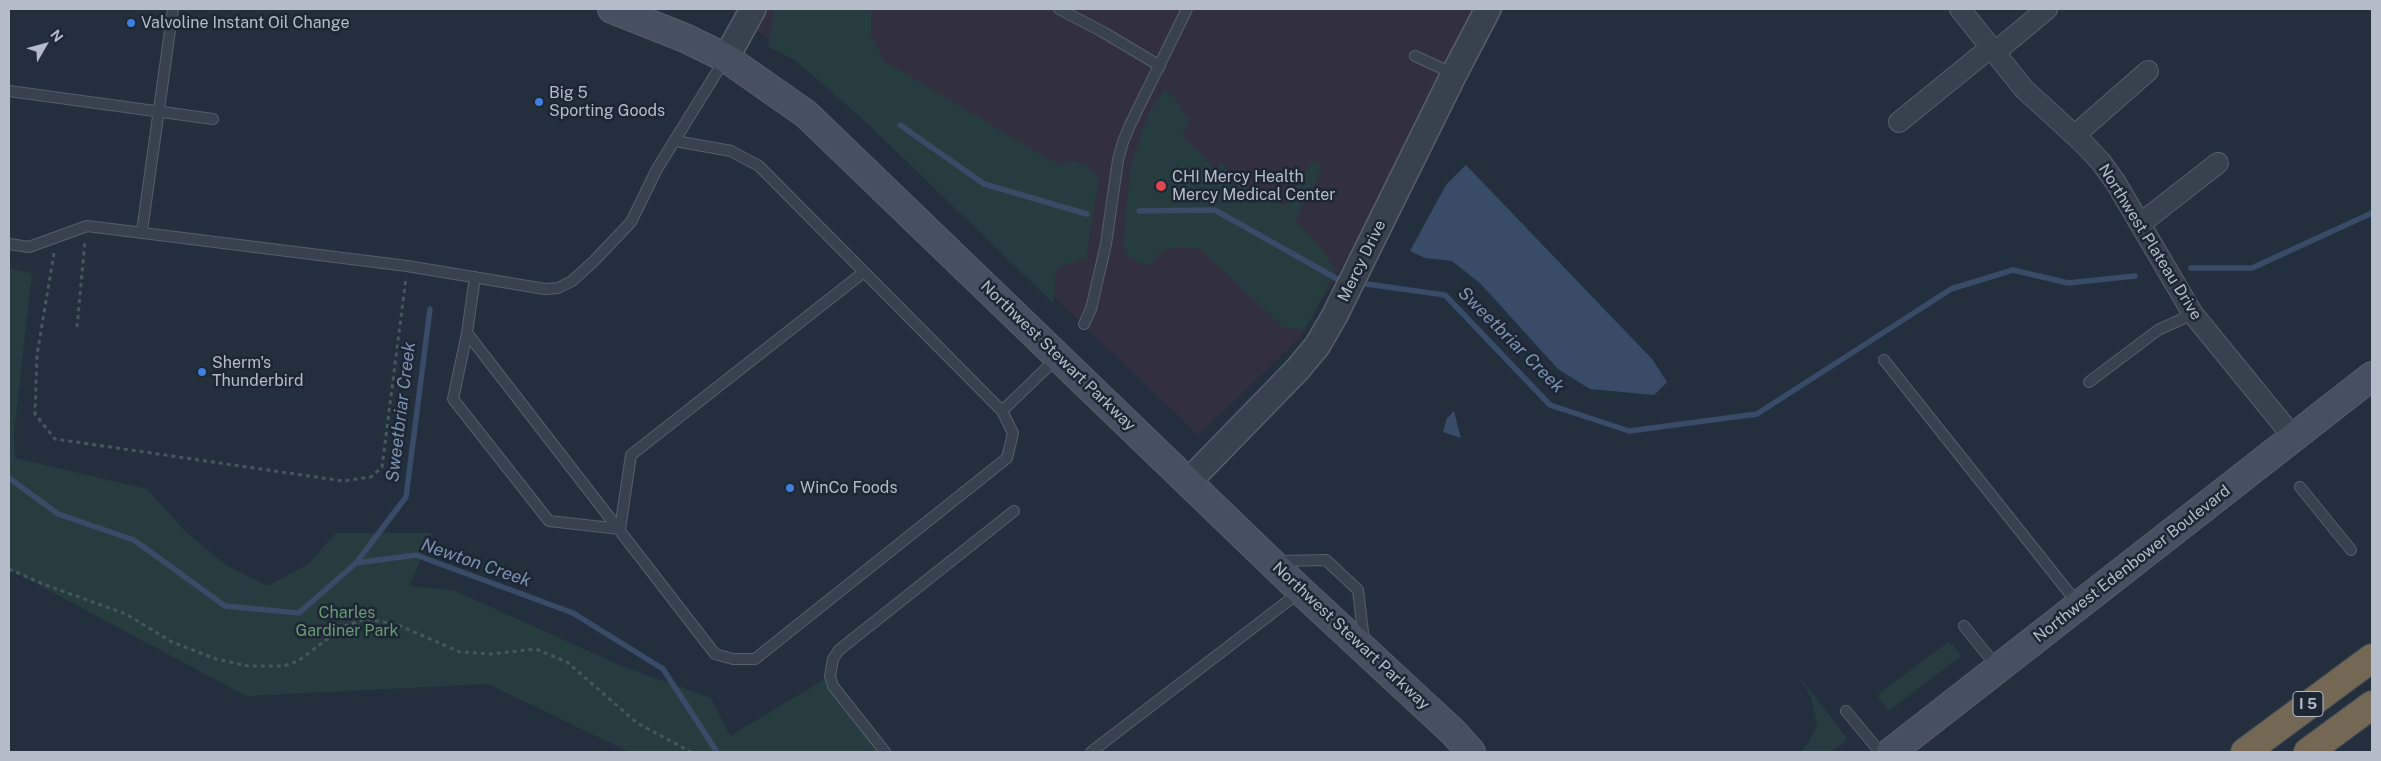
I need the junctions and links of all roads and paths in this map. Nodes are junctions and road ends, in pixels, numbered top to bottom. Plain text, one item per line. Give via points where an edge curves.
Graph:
1 (173, 9) edge
2 (612, 9) edge
3 (753, 9) edge
4 (1059, 9) edge
5 (1188, 9) edge
6 (1488, 9) edge
7 (1960, 9) edge
8 (2047, 9) edge
9 (1992, 50) junction
10 (1415, 56) dead end
11 (726, 58) junction
12 (1160, 66) junction
13 (2148, 71) dead end
14 (1454, 74) junction
15 (9, 91) edge
16 (160, 111) junction
17 (213, 119) dead end
18 (1899, 122) dead end
19 (2075, 135) junction
20 (675, 141) junction
21 (2218, 163) dead end
22 (2140, 224) junction
23 (87, 226) junction
24 (142, 231) junction
25 (56, 238) junction
26 (9, 244) edge
27 (407, 266) junction
28 (864, 272) junction
29 (475, 277) junction
30 (2193, 314) junction
31 (1084, 324) dead end
32 (77, 327) dead end
33 (467, 333) junction
34 (1058, 356) junction
35 (1884, 360) dead end
36 (2372, 376) edge
37 (2089, 382) dead end
38 (1002, 411) junction
39 (2294, 438) junction
40 (1188, 482) junction
41 (2300, 487) dead end
42 (1014, 511) dead end
43 (620, 529) junction
44 (2351, 550) dead end
45 (1271, 561) junction
46 (9, 569) edge
47 (1302, 591) junction
48 (2078, 605) junction
49 (1964, 626) dead end
50 (2372, 649) edge
51 (1365, 650) junction
52 (2372, 658) edge
53 (1998, 668) junction
54 (2372, 705) edge
55 (1846, 712) dead end
56 (2292, 715) junction
57 (691, 752) edge
58 (885, 752) edge
59 (1091, 752) edge
60 (1471, 752) edge
61 (1880, 752) edge
62 (1892, 752) edge
63 (2245, 752) edge
64 (2308, 752) edge

1 - 16 lane
2 - 11 main road, Northwest Stewart Parkway
3 - 11 street
4 - 12 lane
5 - 12 lane
6 - 14 street, Mercy Drive
7 - 9 street, Northwest Plateau Drive
8 - 9 street
9 - 18 street
9 - 19 street, Northwest Plateau Drive via 2024,89
10 - 14 lane
11 - 20 lane
11 - 34 main road, Northwest Stewart Parkway via 806,114
12 - 31 lane via 1130,125 1118,160 1106,244 1091,309
13 - 19 street
14 - 40 street, Mercy Drive via 1353,281 1324,333 1297,370
15 - 16 lane
16 - 17 lane
16 - 24 lane
19 - 22 street, Northwest Plateau Drive via 2101,162
20 - 28 lane via 732,151 759,166
20 - 29 lane via 631,222 572,281 558,288 545,289
21 - 22 street
22 - 30 street, Northwest Plateau Drive
23 - 24 lane
23 - 25 lane
23 - 32 path
24 - 27 lane
25 - 26 lane via 29,247
25 - 27 path via 37,355 35,414 55,439 343,481 371,477 382,467
27 - 29 lane
28 - 38 lane
28 - 43 lane via 631,455
29 - 33 lane
30 - 37 lane via 2158,330
30 - 39 street, Northwest Plateau Drive
33 - 43 lane
33 - 43 lane via 453,399 549,520
34 - 38 lane
34 - 40 main road, Northwest Stewart Parkway
35 - 48 lane
36 - 39 main road, Northwest Edenbower Boulevard
38 - 43 lane via 1013,433 1007,458 755,659 733,659 715,654
39 - 48 main road, Northwest Edenbower Boulevard
40 - 45 main road, Northwest Stewart Parkway
41 - 44 lane
42 - 58 lane via 839,650 833,659 830,676 833,686
45 - 47 main road, Northwest Stewart Parkway
45 - 51 lane via 1326,560 1358,590
46 - 57 path via 126,614 172,642 216,659 248,666 284,666 298,661 345,626 365,619 396,624 460,652 491,654 536,649 567,662 638,723
47 - 51 main road, Northwest Stewart Parkway
47 - 59 lane
48 - 53 main road, Northwest Edenbower Boulevard
49 - 53 lane
50 - 56 highway
51 - 60 main road, Northwest Stewart Parkway
52 - 56 highway, I 5
53 - 62 main road, Northwest Edenbower Boulevard
54 - 64 highway, I 5
55 - 61 lane
56 - 63 highway, I 5

